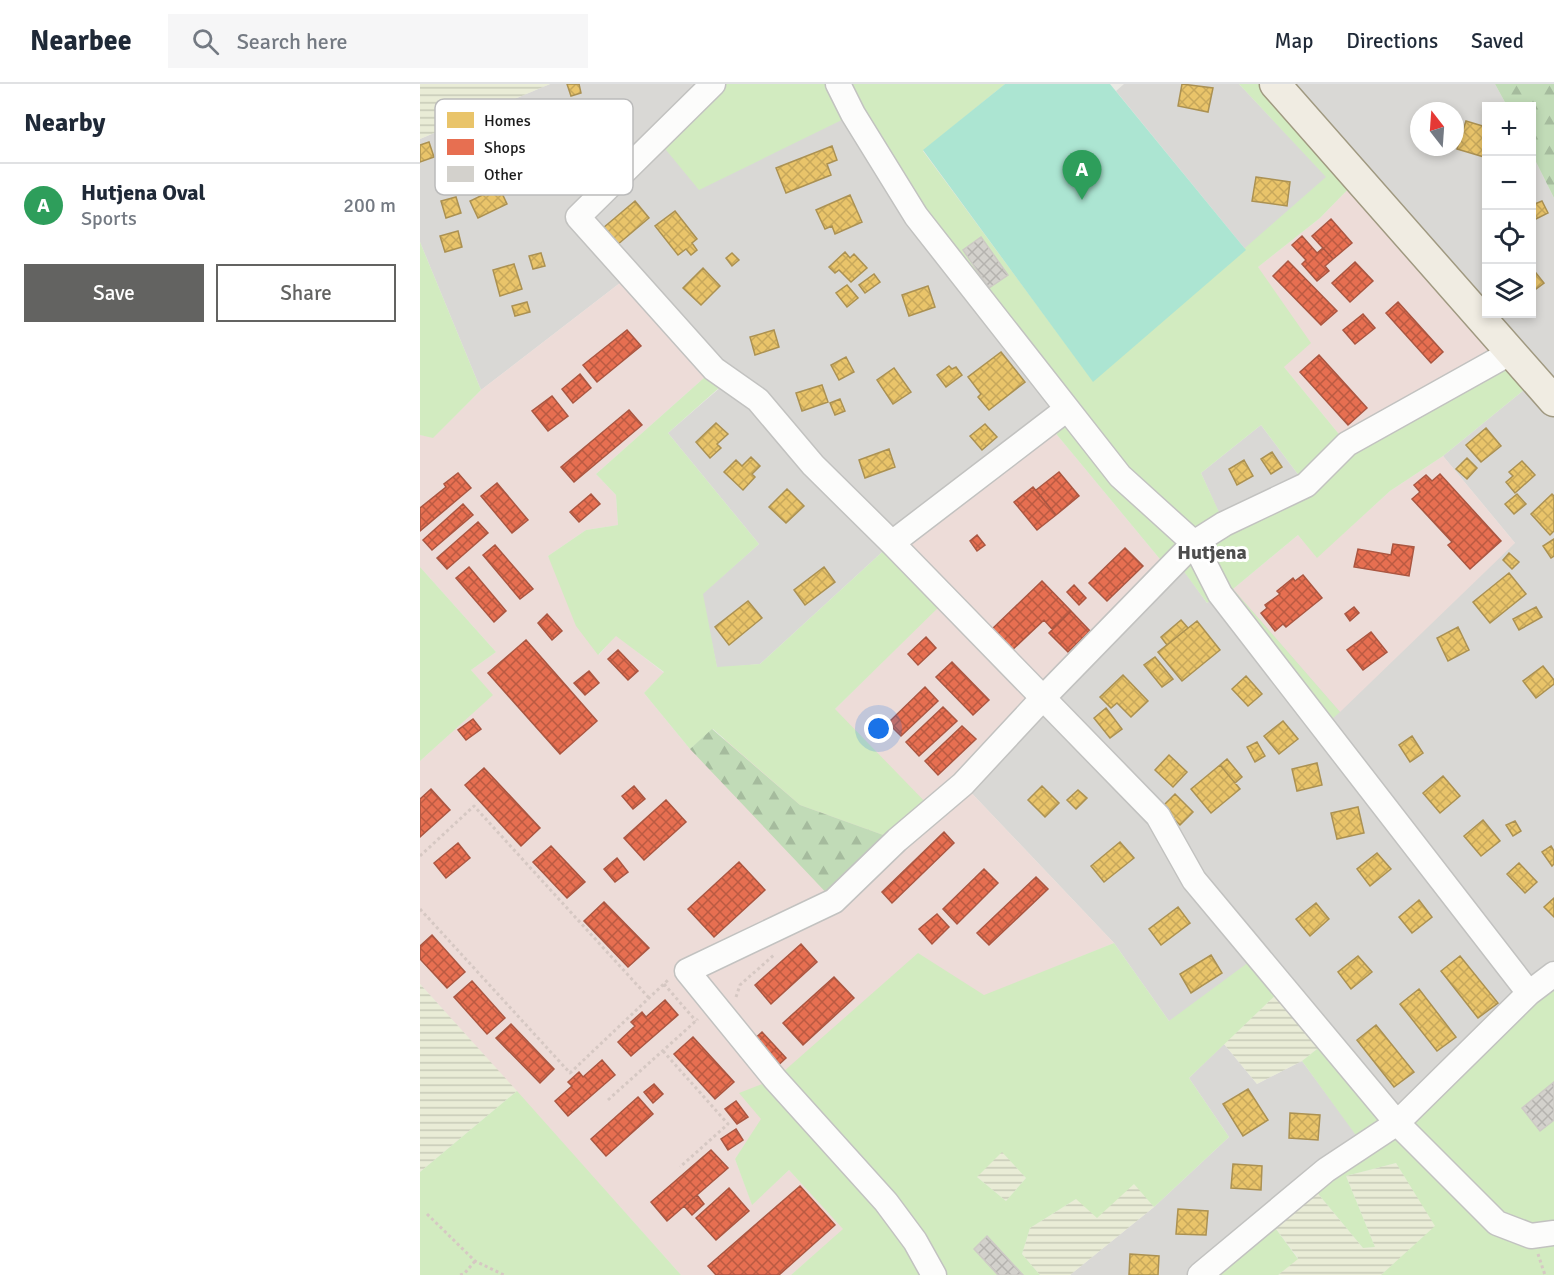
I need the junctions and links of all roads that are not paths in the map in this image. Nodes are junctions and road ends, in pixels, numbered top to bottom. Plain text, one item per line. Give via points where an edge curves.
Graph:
1 (713, 84) edge
2 (838, 84) edge
3 (1275, 84) edge
4 (633, 163) edge
5 (600, 195) edge
6 (1510, 353) junction
7 (1554, 401) edge
8 (1067, 409) junction
9 (892, 543) junction
10 (1194, 543) junction
11 (1042, 699) junction
12 (1554, 974) edge
13 (1529, 993) junction
14 (1397, 1123) junction
15 (1554, 1233) edge
16 (933, 1275) edge
17 (1200, 1275) edge

1 - 4 street
2 - 8 street via 916,216
3 - 6 main road
5 - 9 street via 578,217 714,369 758,400 813,465
6 - 7 main road
6 - 10 street via 1347,444 1306,485 1224,524
8 - 9 street
8 - 10 street via 1120,476
9 - 11 street
10 - 11 street
10 - 13 street via 1220,594
11 - 14 street via 1158,816 1194,880
11 - 16 street via 963,784 834,900 687,971 775,1079 886,1202 915,1241
12 - 13 street
13 - 14 street
14 - 15 street via 1497,1223 1531,1236
14 - 17 street via 1326,1170

